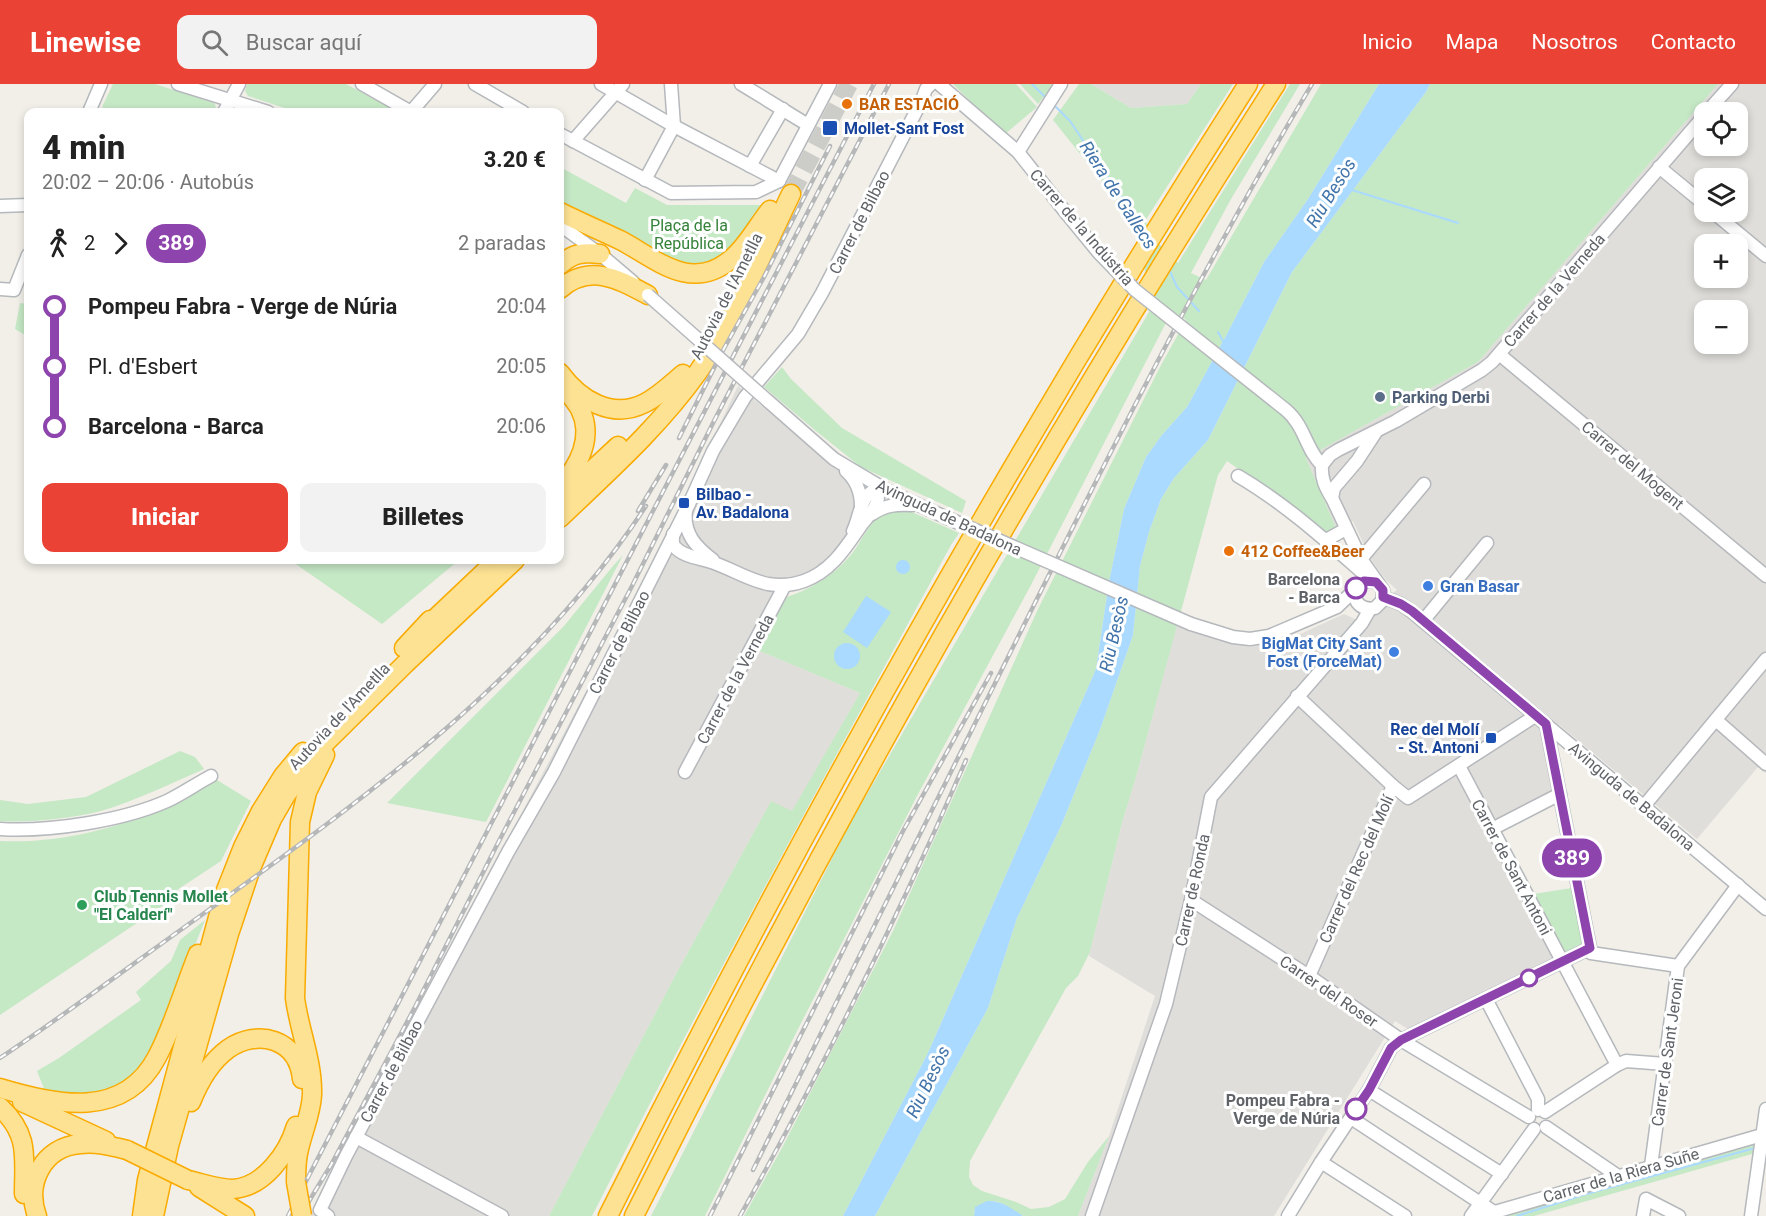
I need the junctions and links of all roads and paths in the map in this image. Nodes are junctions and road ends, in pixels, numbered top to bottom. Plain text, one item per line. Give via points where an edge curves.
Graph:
1 (101, 84) edge
2 (178, 84) edge
3 (239, 84) edge
4 (362, 84) edge
5 (435, 84) edge
6 (475, 84) edge
7 (601, 84) edge
8 (670, 84) edge
9 (741, 84) edge
10 (830, 84) edge
11 (931, 84) edge
12 (939, 84) edge
13 (1061, 84) edge
14 (1248, 84) edge
15 (1276, 84) edge
16 (1732, 84) edge
17 (620, 88) edge
18 (230, 101) junction
19 (1716, 102) edge
20 (91, 108) edge
21 (226, 108) edge
22 (254, 108) edge
23 (404, 108) edge
24 (414, 108) edge
25 (517, 108) edge
26 (783, 109) junction
27 (674, 126) junction
28 (1694, 127) edge
29 (806, 129) junction
30 (564, 136) edge
31 (573, 141) junction
32 (1018, 152) junction
33 (750, 166) junction
34 (1659, 167) junction
35 (645, 180) junction
36 (784, 188) junction
37 (1694, 196) edge
38 (24, 205) edge
39 (0, 206) edge
40 (770, 210) junction
41 (564, 214) edge
42 (1725, 222) edge
43 (564, 228) edge
44 (600, 254) junction
45 (1766, 256) edge
46 (564, 261) edge
47 (24, 265) edge
48 (564, 286) edge
49 (0, 289) edge
50 (648, 295) junction
51 (1499, 354) junction
52 (683, 374) junction
53 (564, 378) edge
54 (564, 387) edge
55 (1377, 430) junction
56 (1351, 443) junction
57 (834, 459) junction
58 (1357, 461) junction
59 (1322, 465) junction
60 (1238, 476) dead end
61 (564, 482) edge
62 (1424, 484) dead end
63 (878, 487) junction
64 (564, 496) edge
65 (1332, 498) junction
66 (917, 505) junction
67 (686, 509) junction
68 (866, 512) junction
69 (564, 514) edge
70 (1346, 529) junction
71 (671, 539) junction
72 (1326, 540) junction
73 (1487, 543) dead end
74 (694, 544) junction
75 (692, 557) junction
76 (1361, 559) junction
77 (483, 564) edge
78 (493, 564) edge
79 (511, 564) edge
80 (719, 565) junction
81 (653, 573) junction
82 (1766, 576) edge
83 (1365, 581) junction
84 (785, 585) junction
85 (1383, 597) junction
86 (1337, 607) junction
87 (1364, 607) junction
88 (1423, 621) junction
89 (404, 648) junction
90 (1764, 666) edge
91 (1297, 696) junction
92 (1535, 716) junction
93 (1716, 720) junction
94 (1546, 724) junction
95 (342, 725) junction
96 (1766, 764) edge
97 (1459, 766) junction
98 (685, 772) dead end
99 (211, 776) dead end
100 (1393, 786) junction
101 (1560, 794) junction
102 (1644, 806) junction
103 (0, 829) edge
104 (1492, 829) junction
105 (1738, 885) junction
106 (224, 895) junction
107 (1191, 900) junction
108 (1766, 909) edge
109 (1590, 951) junction
110 (1563, 962) junction
111 (1678, 966) junction
112 (1309, 976) junction
113 (1486, 999) junction
114 (1401, 1040) junction
115 (1665, 1064) junction
116 (1617, 1065) junction
117 (0, 1090) edge
118 (1369, 1090) junction
119 (0, 1097) edge
120 (0, 1107) edge
121 (1766, 1109) edge
122 (45, 1113) junction
123 (1537, 1113) junction
124 (1351, 1118) junction
125 (1540, 1128) junction
126 (356, 1137) junction
127 (1761, 1137) junction
128 (169, 1146) junction
129 (127, 1150) junction
130 (1321, 1162) junction
131 (1651, 1166) junction
132 (1502, 1174) junction
133 (1618, 1176) junction
134 (147, 1180) junction
135 (188, 1180) junction
136 (1481, 1210) edge
137 (324, 1213) edge
138 (28, 1216) edge
139 (37, 1216) edge
140 (131, 1216) edge
141 (142, 1216) edge
142 (154, 1216) edge
143 (245, 1216) edge
144 (302, 1216) edge
145 (502, 1216) edge
146 (608, 1216) edge
147 (634, 1216) edge
148 (1092, 1216) edge
149 (1288, 1216) edge
150 (1405, 1216) edge
151 (1471, 1216) edge
152 (1643, 1216) edge
153 (1679, 1216) edge
154 (1751, 1216) edge

1 - 20 street
2 - 18 street
3 - 18 street
4 - 23 street
5 - 24 street
6 - 25 street
7 - 17 street
8 - 27 street
9 - 26 street
10 - 29 street
11 - 67 street, Carrer de Bilbao via 804,324 745,397
12 - 32 street, Carrer de la Indústria
13 - 32 street
14 - 146 highway via 1135,263 974,534 757,926
15 - 147 highway via 1154,277 989,554 771,949
16 - 19 street, Carrer de la Verneda
17 - 27 street
17 - 31 street
18 - 21 street
18 - 22 street
26 - 29 street
26 - 33 street
27 - 33 street
27 - 35 street
28 - 34 street, Carrer de la Verneda
29 - 36 street
30 - 31 street
31 - 35 street
32 - 59 street, Carrer de la Indústria, bridge via 1099,254 1135,290 1298,421
33 - 36 street
34 - 37 street
34 - 51 street, Carrer de la Verneda
35 - 36 street via 672,193
36 - 40 highway, Autovia de l'Ametlla
36 - 69 highway, Autovia de l'Ametlla via 726,327 699,370 629,452
38 - 39 street
40 - 41 highway via 728,262 696,273 667,267
40 - 52 highway, Autovia de l'Ametlla via 725,306
42 - 45 street
43 - 44 street, Avinguda de Badalona
44 - 46 highway via 579,253
44 - 50 street, Avinguda de Badalona
47 - 49 street via 14,290
48 - 50 highway via 574,279 597,275 618,279
50 - 57 street, Avinguda de Badalona, bridge
51 - 55 street, Carrer de la Verneda via 1482,370
51 - 82 street, Carrer del Mogent
52 - 53 highway via 644,403 614,410 584,398
52 - 64 highway, Autovia de l'Ametlla via 643,422
54 - 61 highway via 581,411 585,437 581,456
55 - 56 street, Carrer de la Verneda
55 - 58 street, Carrer de la Verneda
56 - 58 street via 1358,449
56 - 59 street, Carrer de la Verneda via 1330,455
57 - 63 street, Avinguda de Badalona
57 - 68 street via 854,479
58 - 65 street, Carrer de la Verneda via 1334,488
59 - 65 street, Carrer de la Indústria via 1323,480
60 - 72 street via 1269,494
62 - 76 street
63 - 66 street, Avinguda de Badalona
63 - 68 street via 877,502
65 - 70 street, Carrer de la Indústria
66 - 68 street via 892,505
66 - 86 street, Avinguda de Badalona, bridge via 1191,624 1233,637 1259,638 1281,632
67 - 71 street, Carrer de Bilbao
67 - 74 street via 685,521
68 - 84 street via 843,552 828,567 803,582
70 - 72 street
70 - 76 street, Carrer de la Indústria
71 - 74 street via 682,538
71 - 75 street via 676,549
71 - 81 street, Carrer de Bilbao
72 - 83 street
73 - 88 street
74 - 80 street
75 - 80 street
75 - 81 street via 666,561
76 - 83 street, Carrer de la Indústria
77 - 89 highway
78 - 89 highway, Autovia de l'Ametlla
79 - 95 highway
80 - 84 street via 759,582
81 - 126 street, Carrer de Bilbao via 554,772
83 - 85 street, Carrer de la Indústria via 1383,590
83 - 86 street, Avinguda de Badalona
83 - 87 street via 1355,601
84 - 98 street, Carrer de la Verneda
85 - 87 street, Carrer de Ronda via 1379,605
85 - 88 street, Avinguda de Badalona via 1401,604
86 - 87 street, Avinguda de Badalona
87 - 91 street, Carrer de Ronda via 1362,623
88 - 92 street, Avinguda de Badalona
89 - 106 highway, Autovia de l'Ametlla via 325,726 283,776 249,832
90 - 93 street
91 - 100 street
91 - 107 street, Carrer de Ronda via 1211,797
92 - 94 street, Avinguda de Badalona
92 - 97 street, Carrer del Rec del Molí
93 - 96 street
93 - 102 street
94 - 101 street
94 - 102 street, Avinguda de Badalona
95 - 128 highway via 316,752 286,795 250,868
95 - 144 highway, bridge via 312,780 300,822 295,998 312,1085 309,1119 298,1155 296,1182
97 - 100 street, Carrer del Rec del Molí via 1408,798
97 - 104 street, Carrer de Sant Antoni
99 - 103 street via 166,801 112,819
100 - 112 street, Carrer del Rec del Molí
101 - 104 street
101 - 109 street
102 - 105 street, Avinguda de Badalona
104 - 110 street, Carrer de Sant Antoni
105 - 108 street, Avinguda de Badalona
105 - 111 street, Carrer de Sant Jeroni
106 - 117 highway via 156,1058 136,1084 109,1099 88,1103 63,1103
106 - 134 highway, Autovia de l'Ametlla
107 - 112 street, Carrer del Roser
107 - 148 street, Carrer de Ronda via 1166,1004
109 - 110 street
109 - 111 street
110 - 113 street
110 - 116 street, Carrer de Sant Antoni
111 - 115 street, Carrer de Sant Jeroni
112 - 114 street, Carrer del Roser
113 - 114 street
113 - 123 street via 1538,1099
114 - 118 street via 1391,1048
114 - 123 street, Carrer del Roser
115 - 116 street via 1626,1061
115 - 131 street, Carrer de Sant Jeroni
116 - 123 street
117 - 122 highway
118 - 124 street
118 - 132 street
119 - 122 highway
120 - 138 highway via 17,1129 24,1147
121 - 127 street
122 - 129 highway
123 - 125 street via 1529,1124
123 - 125 street via 1549,1120
124 - 130 street
124 - 136 street
125 - 132 street
125 - 133 street
126 - 137 street, Carrer de Bilbao
126 - 145 street
127 - 131 street, Carrer de la Riera Suñe
127 - 154 street
128 - 135 highway via 205,1073 228,1049 248,1040 266,1038 293,1054 301,1074 301,1110 291,1140 273,1166 254,1183 241,1188
128 - 142 highway
129 - 135 highway, bridge
129 - 139 highway via 88,1143 54,1152 35,1178 33,1203
130 - 149 street
130 - 150 street
131 - 133 street, Carrer de la Riera Suñe
132 - 136 street
133 - 136 street, Carrer de la Riera Suñe via 1494,1212
134 - 140 highway
134 - 141 highway, Autovia de l'Ametlla
135 - 143 highway
136 - 151 street
152 - 153 street via 1646,1199

